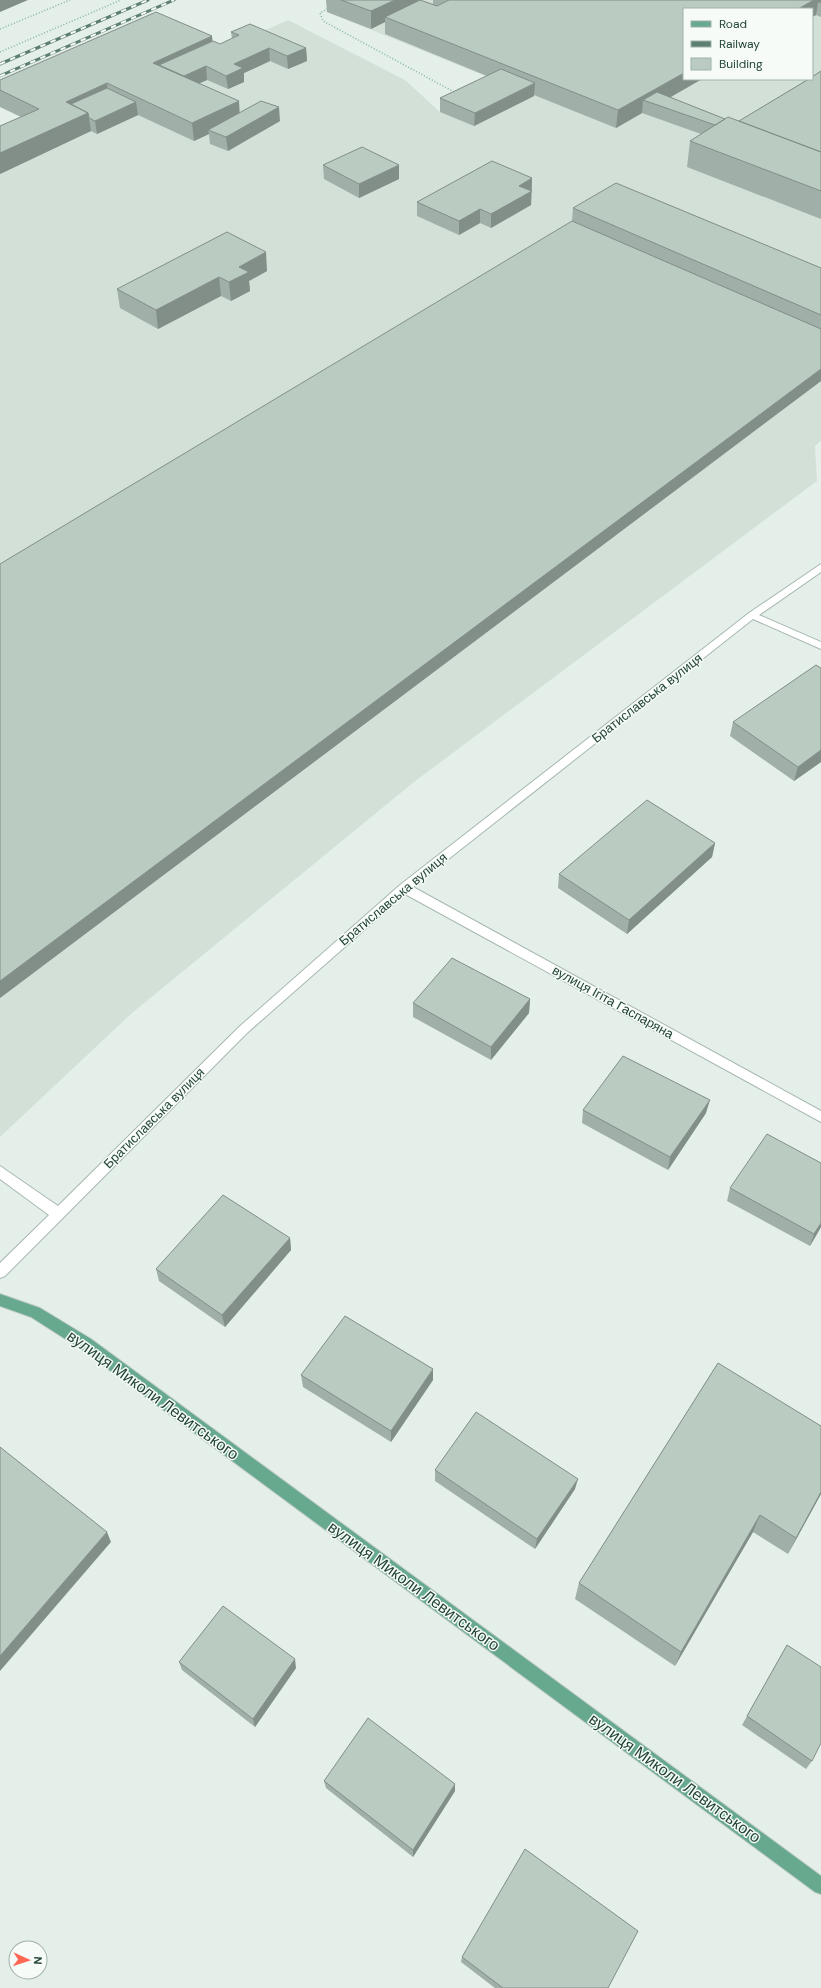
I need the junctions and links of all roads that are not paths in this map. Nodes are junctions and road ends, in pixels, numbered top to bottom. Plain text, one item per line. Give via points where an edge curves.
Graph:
1 (821, 567) edge
2 (752, 615) junction
3 (821, 646) edge
4 (404, 888) junction
5 (821, 1117) edge
6 (0, 1172) edge
7 (57, 1213) junction
8 (0, 1272) edge
9 (0, 1300) edge
10 (821, 1886) edge

1 - 2 street, Братиславська вулиця
2 - 3 street
2 - 4 street, Братиславська вулиця
4 - 5 street, вулиця Ігіта Гаспаряна
4 - 7 street, Братиславська вулиця via 243,1030
6 - 7 street
7 - 8 street, Братиславська вулиця
9 - 10 main road, вулиця Миколи Левитського via 35,1312 86,1344

